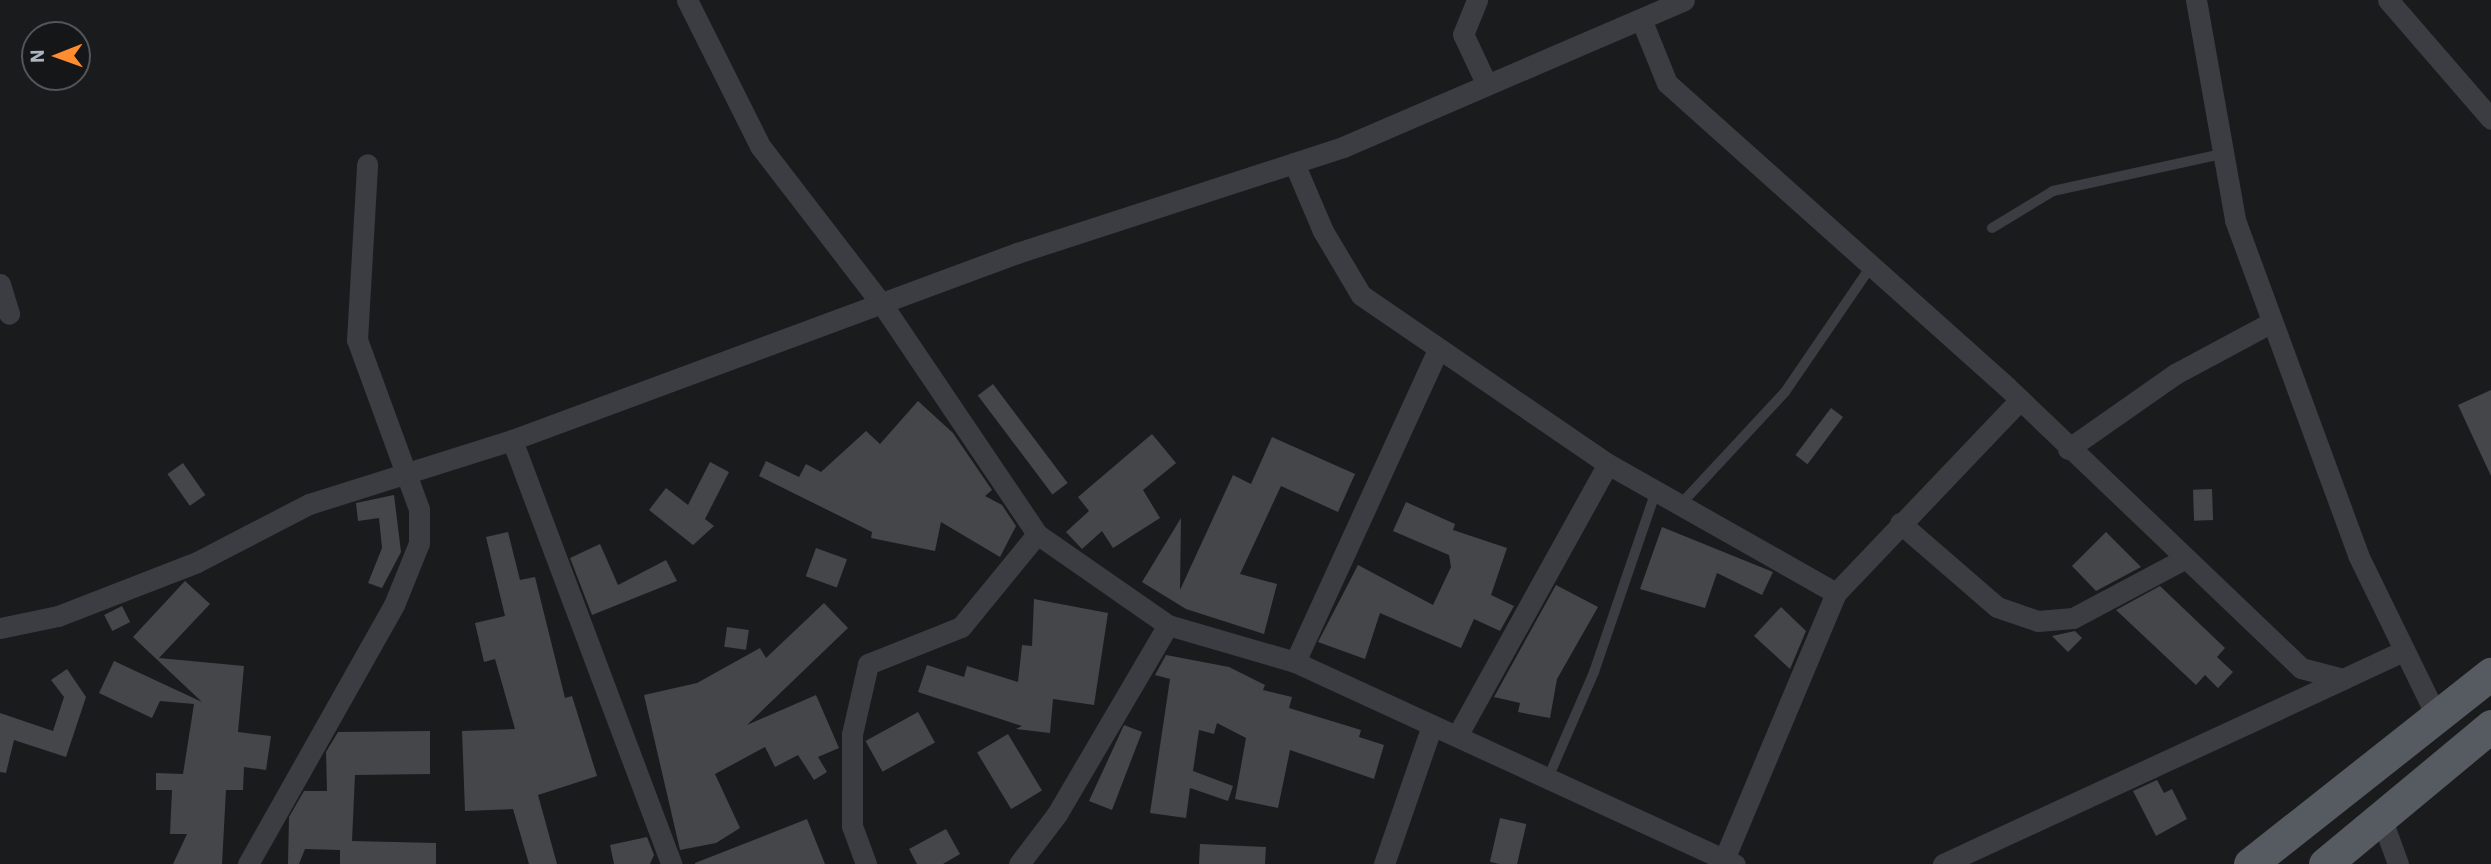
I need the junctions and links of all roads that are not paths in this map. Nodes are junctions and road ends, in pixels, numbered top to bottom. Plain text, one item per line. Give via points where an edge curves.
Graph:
1 (687, 0) edge
2 (1477, 0) edge
3 (1684, 0) edge
4 (2196, 0) edge
5 (2388, 0) edge
6 (1641, 19) junction
7 (1487, 85) junction
8 (2491, 120) edge
9 (2221, 154) junction
10 (1294, 163) junction
11 (367, 164) dead end
12 (1992, 228) dead end
13 (1872, 265) junction
14 (0, 284) edge
15 (884, 307) junction
16 (9, 314) dead end
17 (2270, 323) junction
18 (1438, 349) junction
19 (2020, 400) junction
20 (512, 440) junction
21 (2068, 449) junction
22 (1608, 464) junction
23 (405, 473) junction
24 (1656, 491) junction
25 (1680, 505) junction
26 (1900, 523) junction
27 (1037, 534) junction
28 (2182, 560) junction
29 (1836, 593) junction
30 (1168, 625) junction
31 (0, 628) edge
32 (2401, 652) junction
33 (1295, 662) junction
34 (2491, 674) edge
35 (2343, 679) junction
36 (2448, 709) junction
37 (1432, 725) junction
38 (2486, 730) edge
39 (1457, 736) junction
40 (1548, 778) junction
41 (2381, 817) junction
42 (1728, 862) edge
43 (248, 864) edge
44 (671, 864) edge
45 (866, 864) edge
46 (1019, 864) edge
47 (1384, 864) edge
48 (1943, 864) edge
49 (2250, 864) edge
50 (2325, 864) edge
51 (2398, 864) edge

1 - 15 street via 760,145
2 - 7 street via 1463,34
3 - 6 street
4 - 9 street
5 - 8 street
6 - 7 street
6 - 13 street via 1667,83
7 - 10 street
9 - 12 lane via 2053,191
9 - 17 street via 2235,220
10 - 15 street via 1017,253
10 - 18 street via 1323,231 1361,295
11 - 23 street via 357,340
13 - 19 street
13 - 25 lane via 1785,392
14 - 16 street
15 - 20 street
15 - 27 street
17 - 21 street via 2175,374
17 - 32 street
18 - 22 street
18 - 33 street
19 - 21 street
19 - 26 street
20 - 23 street
20 - 44 street
21 - 28 street
22 - 24 street
22 - 39 street
23 - 31 street via 309,504 197,562 70,611
23 - 43 street via 419,509 411,572
24 - 25 street
24 - 40 lane via 1594,673
25 - 29 street
26 - 28 street via 1997,607 2038,621 2073,618
26 - 29 street
27 - 30 street
27 - 45 street via 961,626 868,664 852,734 852,826
28 - 35 street via 2301,668
29 - 42 street
30 - 33 street
30 - 46 street via 1063,803
32 - 35 street
32 - 36 street
33 - 37 street
34 - 36 main road
35 - 48 street
36 - 38 main road
36 - 49 main road
37 - 39 street
37 - 47 street
38 - 41 main road
39 - 40 street
40 - 42 street
41 - 50 main road
41 - 51 street

